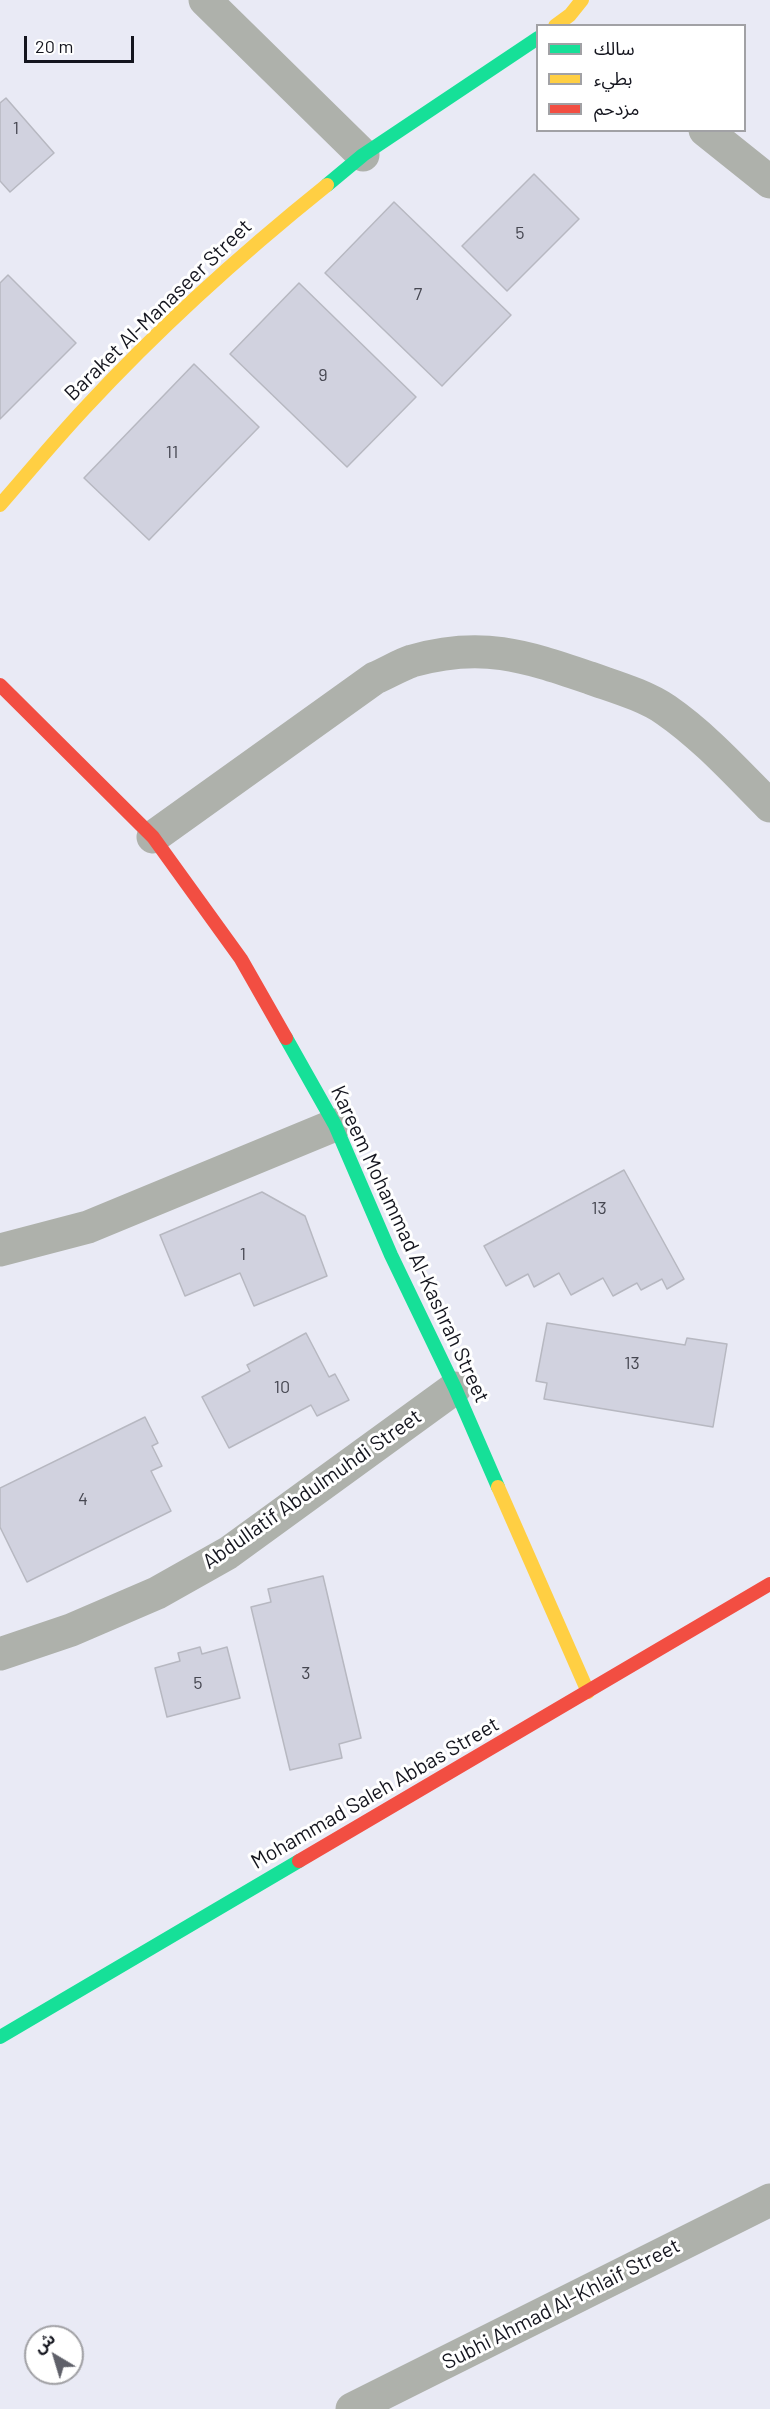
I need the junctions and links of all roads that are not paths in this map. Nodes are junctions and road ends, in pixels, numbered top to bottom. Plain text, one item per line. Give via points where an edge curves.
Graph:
1 (205, 0) edge
2 (536, 39) edge
3 (708, 132) edge
4 (363, 155) junction
5 (770, 182) edge
6 (0, 505) edge
7 (0, 685) edge
8 (770, 806) edge
9 (153, 837) junction
10 (335, 1125) junction
11 (0, 1250) edge
12 (455, 1388) junction
13 (770, 1584) edge
14 (0, 1654) edge
15 (588, 1692) junction
16 (0, 2037) edge
17 (770, 2200) edge
18 (352, 2409) edge

1 - 4 street
2 - 4 street, Baraket Al-Manaseer Street
3 - 5 street
4 - 6 street, Baraket Al-Manaseer Street via 195,297 84,410
7 - 9 street, Kareem Mohammad Al-Kashrah Street
8 - 9 street via 705,740 664,709 555,666 519,655 485,651 411,662 375,678
9 - 10 street, Kareem Mohammad Al-Kashrah Street via 241,959
10 - 11 street via 88,1227
10 - 12 street, Kareem Mohammad Al-Kashrah Street
12 - 14 street, Abdullatif Abdulmuhdi Street via 228,1553 157,1593 71,1630
12 - 15 street, Kareem Mohammad Al-Kashrah Street
13 - 15 street, Mohammad Saleh Abbas Street
15 - 16 street, Mohammad Saleh Abbas Street
17 - 18 street, Subhi Ahmad Al-Khlaif Street

